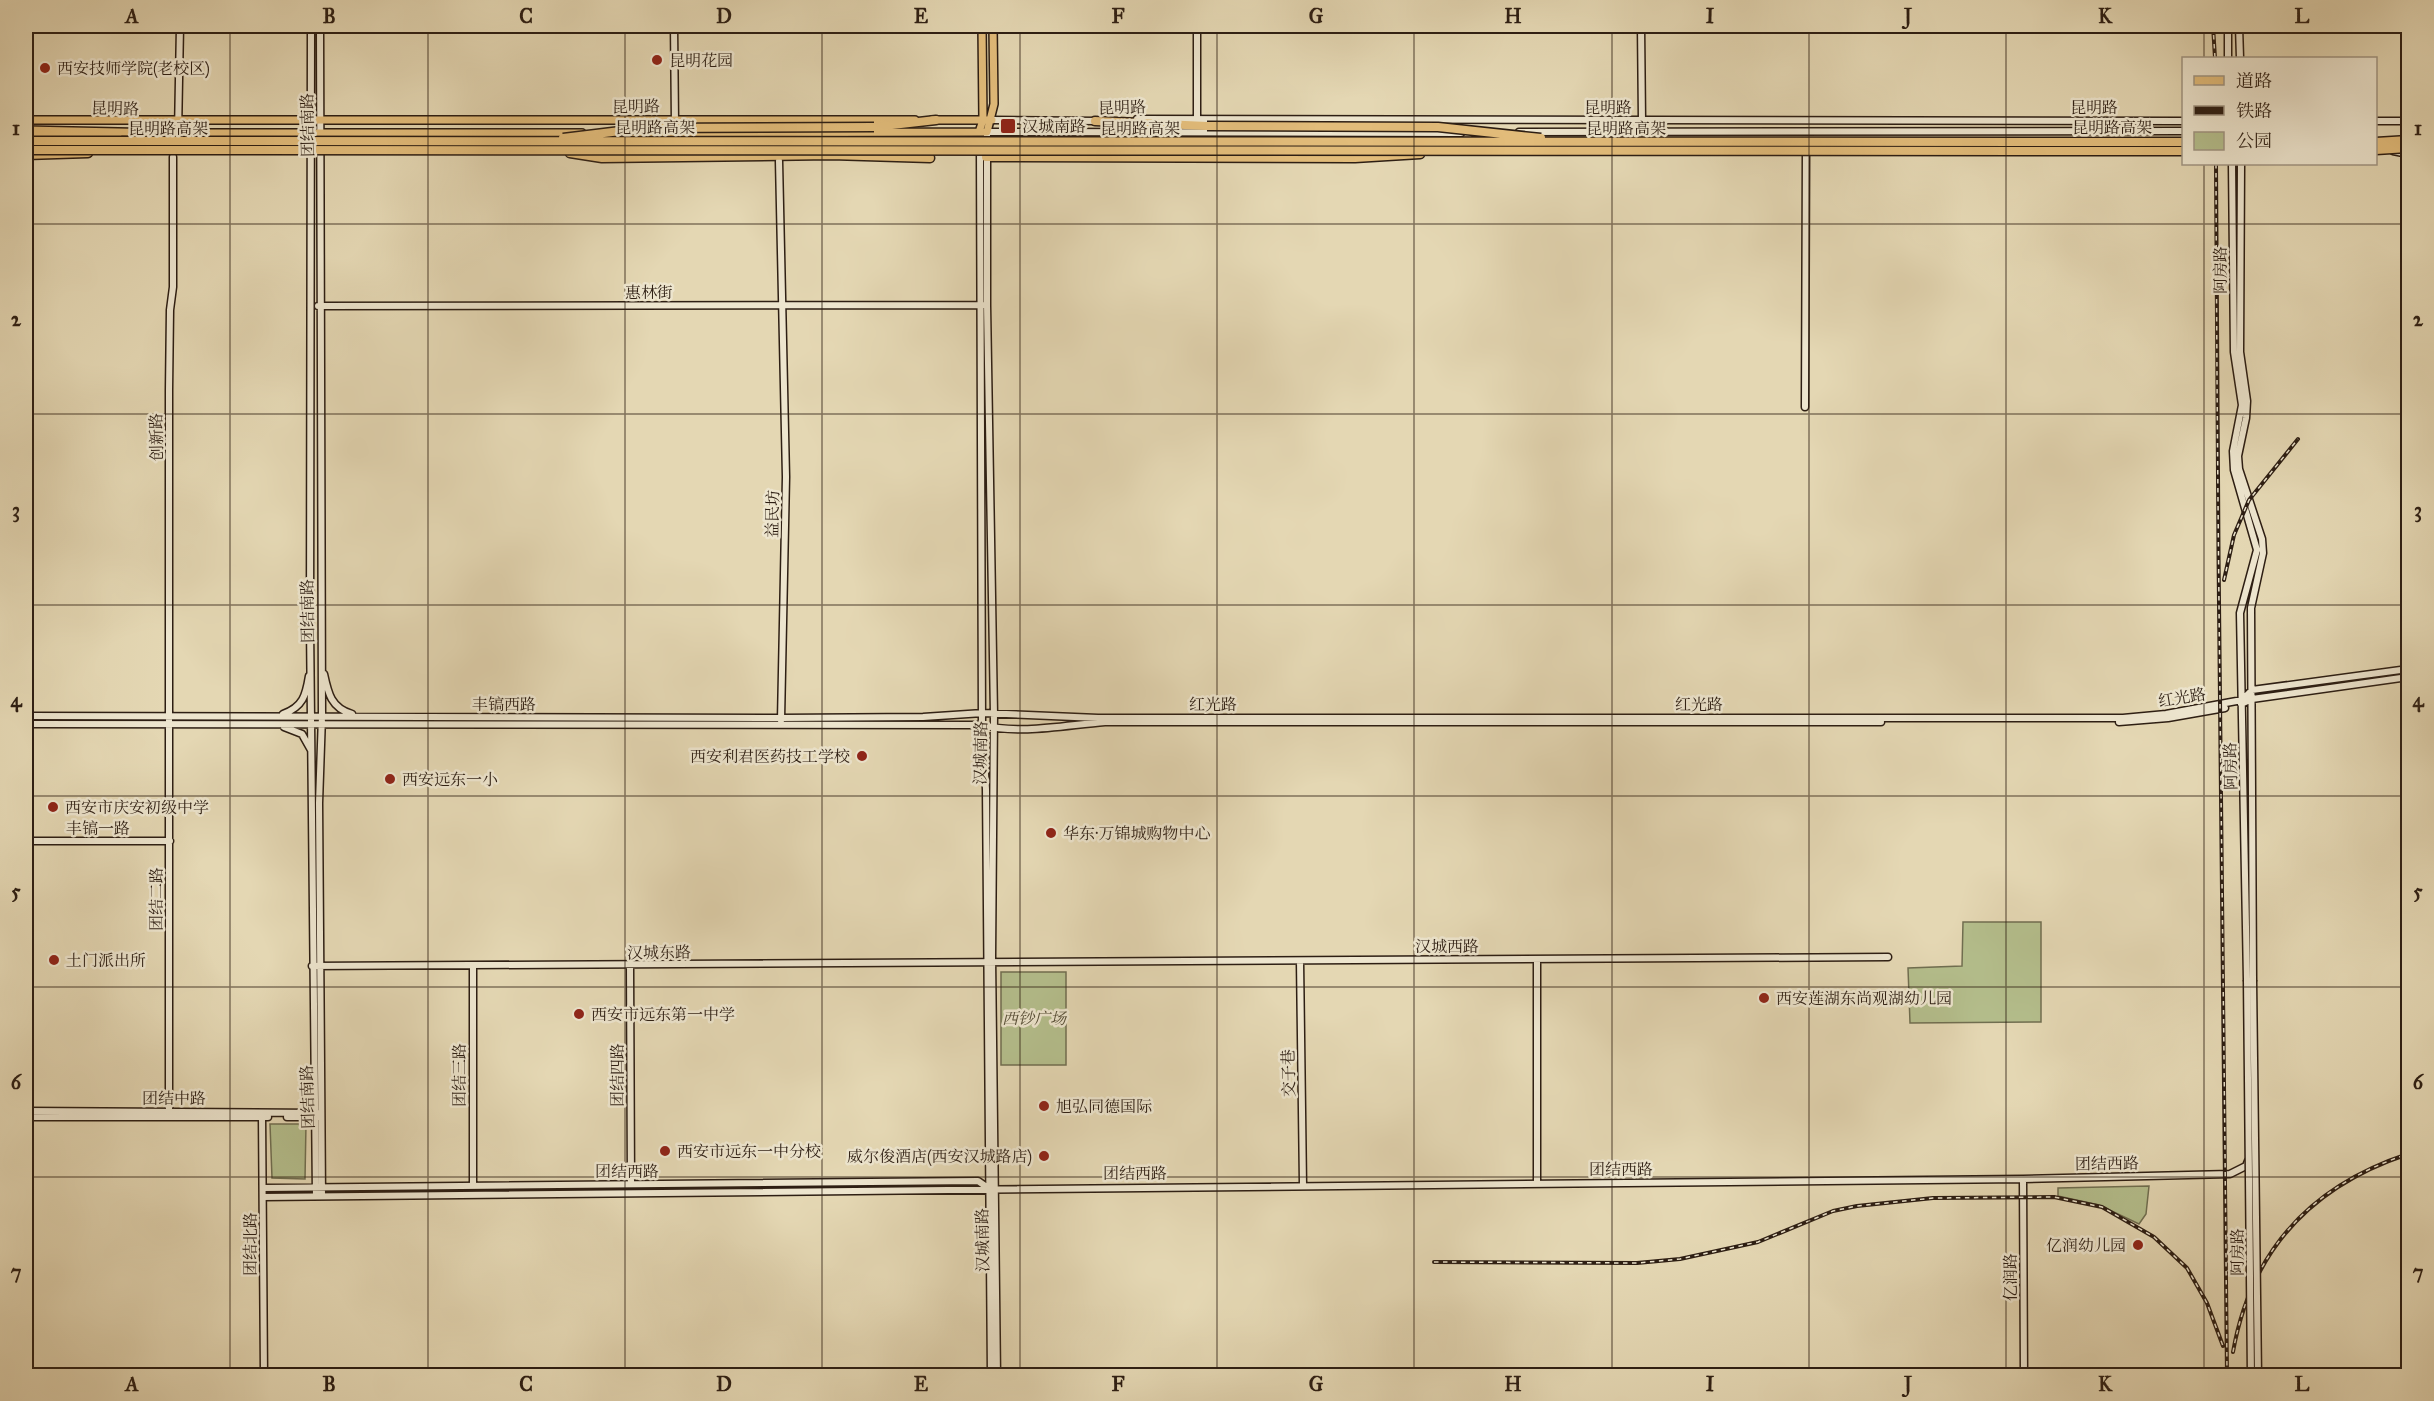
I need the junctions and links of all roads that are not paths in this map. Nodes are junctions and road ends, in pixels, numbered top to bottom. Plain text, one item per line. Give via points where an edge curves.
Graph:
1 (180, 26) edge
2 (311, 26) edge
3 (320, 26) edge
4 (674, 26) edge
5 (982, 26) edge
6 (993, 26) edge
7 (1197, 26) edge
8 (1641, 26) edge
9 (2228, 26) edge
10 (2239, 26) edge
11 (2228, 57) edge
12 (2240, 57) edge
13 (675, 118) junction
14 (1197, 119) junction
15 (26, 120) edge
16 (936, 120) junction
17 (983, 120) junction
18 (992, 120) junction
19 (320, 121) junction
20 (1095, 121) junction
21 (1642, 121) junction
22 (1806, 121) junction
23 (2182, 121) edge
24 (2377, 121) edge
25 (2409, 121) edge
26 (179, 122) junction
27 (310, 122) junction
28 (2182, 131) edge
29 (26, 132) edge
30 (310, 132) junction
31 (321, 132) junction
32 (983, 132) junction
33 (1806, 132) junction
34 (178, 133) junction
35 (675, 133) junction
36 (26, 141) edge
37 (2409, 141) edge
38 (536, 142) junction
39 (2182, 142) edge
40 (2377, 142) edge
41 (2377, 142) edge
42 (163, 143) junction
43 (1571, 143) junction
44 (2409, 148) edge
45 (26, 150) edge
46 (105, 150) junction
47 (2377, 150) edge
48 (557, 151) junction
49 (1441, 151) junction
50 (2182, 151) edge
51 (2409, 154) edge
52 (26, 155) edge
53 (173, 157) dead end
54 (986, 157) junction
55 (930, 158) dead end
56 (779, 161) dead end
57 (2232, 165) edge
58 (2241, 165) edge
59 (782, 305) junction
60 (984, 305) junction
61 (312, 306) junction
62 (320, 306) junction
63 (1805, 407) dead end
64 (311, 658) junction
65 (321, 659) junction
66 (2409, 669) edge
67 (2409, 677) edge
68 (2252, 690) junction
69 (2252, 699) junction
70 (2242, 702) junction
71 (983, 713) junction
72 (994, 714) junction
73 (26, 716) edge
74 (170, 716) junction
75 (269, 716) junction
76 (313, 716) junction
77 (322, 716) junction
78 (367, 717) junction
79 (781, 720) junction
80 (26, 724) edge
81 (313, 724) junction
82 (171, 725) junction
83 (272, 725) junction
84 (321, 725) junction
85 (982, 725) junction
86 (994, 728) junction
87 (312, 757) junction
88 (170, 841) junction
89 (26, 842) edge
90 (1888, 957) dead end
91 (1537, 959) junction
92 (1300, 961) junction
93 (990, 963) junction
94 (1006, 963) joint
95 (473, 965) junction
96 (316, 966) junction
97 (630, 966) junction
98 (2250, 980) junction
99 (26, 1111) edge
100 (169, 1114) junction
101 (262, 1115) junction
102 (319, 1115) junction
103 (26, 1117) edge
104 (2248, 1160) dead end
105 (2023, 1179) junction
106 (1537, 1183) junction
107 (630, 1184) junction
108 (473, 1185) junction
109 (1304, 1185) junction
110 (319, 1187) junction
111 (263, 1188) junction
112 (991, 1188) junction
113 (319, 1196) junction
114 (263, 1197) junction
115 (264, 1376) edge
116 (991, 1376) edge
117 (997, 1376) edge
118 (2024, 1376) edge
119 (2251, 1376) edge
120 (2258, 1376) edge

1 - 26 main road
2 - 27 main road, 团结南路
3 - 19 main road, 团结南路
4 - 13 main road
5 - 17 main road
6 - 18 main road
7 - 14 main road
8 - 21 main road
9 - 11 main road
10 - 12 main road
13 - 16 main road, 昆明路
13 - 19 main road, 昆明路
13 - 35 main road
14 - 20 main road, 昆明路
14 - 21 main road, 昆明路
15 - 26 main road, 昆明路
16 - 17 main road, 昆明路
16 - 38 highway, bridge via 874,127 645,128
17 - 18 main road, 昆明路
17 - 32 main road
18 - 20 main road, 昆明路
18 - 32 main road
19 - 27 main road, 昆明路
19 - 31 main road, 团结南路
20 - 43 highway, bridge via 1155,126 1438,127
21 - 22 main road, 昆明路
22 - 23 main road, 昆明路
22 - 33 main road
24 - 25 main road
26 - 27 main road, 昆明路
26 - 34 main road
27 - 30 main road, 团结南路
28 - 33 main road, 昆明路
29 - 34 main road, 昆明路
29 - 42 highway, bridge
30 - 31 main road, 昆明路
30 - 34 main road, 昆明路
30 - 61 main road, 团结南路
31 - 35 main road, 昆明路
31 - 62 main road, 团结南路
32 - 33 main road, 昆明路
32 - 35 main road, 昆明路
32 - 54 main road, 汉城南路
32 - 60 main road, 汉城南路
33 - 63 main road
36 - 42 highway, 昆明路高架, bridge
37 - 40 highway, bridge
38 - 42 highway, 昆明路高架, bridge
38 - 43 highway, 昆明路高架, bridge
39 - 43 highway, 昆明路高架, bridge
41 - 51 main road
44 - 47 highway, bridge
45 - 46 highway, 昆明路高架, bridge
46 - 48 highway, 昆明路高架, bridge
46 - 52 highway, bridge via 74,155
48 - 49 highway, 昆明路高架, bridge
48 - 55 highway, bridge via 602,158
49 - 50 highway, 昆明路高架, bridge
49 - 54 highway, bridge via 1365,158
53 - 74 main road, 创新路
54 - 60 main road, 汉城南路
56 - 59 main road, 益民坊
57 - 70 main road, 阿房路 via 2234,352 2242,405 2233,464 2257,550 2240,613
58 - 68 main road, 阿房路 via 2240,352 2247,401 2238,456 2263,553 2250,608
59 - 60 main road, 惠林街
59 - 62 main road, 惠林街
59 - 79 main road, 益民坊 via 786,477
60 - 71 main road, 汉城南路
60 - 72 main road, 汉城南路
61 - 62 main road, 惠林街
61 - 64 main road, 团结南路
62 - 65 main road, 团结南路
64 - 75 main road via 302,703 291,711
64 - 76 main road, 团结南路
65 - 77 main road, 团结南路
65 - 78 main road via 332,702 347,713
66 - 68 main road
67 - 69 main road, 红光路
68 - 69 main road, 阿房路
68 - 70 main road
69 - 70 main road, 红光路
69 - 98 main road, 阿房路
70 - 72 main road, 红光路 via 2123,718 1098,718
70 - 86 main road, 红光路 via 2168,718 2127,722 1105,722
70 - 98 main road, 阿房路
71 - 72 main road, 红光路
71 - 79 main road, 丰镐西路
71 - 85 main road, 汉城南路
72 - 86 main road, 汉城南路
73 - 74 main road, 丰镐西路
74 - 75 main road, 丰镐西路
74 - 82 main road, 团结二路
75 - 76 main road, 丰镐西路
76 - 77 main road, 丰镐西路
76 - 81 main road, 团结南路
77 - 78 main road, 丰镐西路
77 - 84 main road, 团结南路
78 - 79 main road, 丰镐西路
79 - 84 main road, 丰镐西路
79 - 85 main road, 丰镐西路
80 - 82 main road, 丰镐西路
81 - 83 main road, 丰镐西路
81 - 84 main road, 丰镐西路
81 - 87 main road, 团结南路
82 - 83 main road, 丰镐西路
82 - 88 main road, 团结二路
83 - 87 main road via 302,734 311,747
84 - 96 main road, 团结南路
85 - 86 main road, 红光路
85 - 93 main road, 汉城南路
86 - 93 main road, 汉城南路
87 - 96 main road, 团结南路
88 - 89 main road, 丰镐一路
88 - 100 main road, 团结二路
90 - 91 main road, 汉城西路
91 - 92 main road, 汉城西路
91 - 106 main road
92 - 94 main road, 汉城西路
92 - 109 main road, 交子巷
93 - 94 main road, 汉城东路
93 - 97 main road, 汉城东路
93 - 112 main road, 汉城南路
95 - 96 main road, 汉城东路
95 - 97 main road, 汉城东路
95 - 108 main road, 团结三路
96 - 102 main road, 团结南路
97 - 107 main road, 团结四路
98 - 119 main road, 阿房路, bridge
98 - 120 main road, 阿房路, bridge
99 - 100 main road, 团结中路
100 - 101 main road, 团结中路
100 - 103 main road, 团结中路
101 - 102 main road, 团结中路
101 - 111 main road, 团结北路
102 - 110 main road, 团结南路
104 - 105 main road, 团结西路 via 2246,1166 2230,1174
105 - 106 main road, 团结西路
105 - 118 main road, 亿润路
106 - 109 main road, 团结西路
107 - 108 main road, 团结西路
107 - 112 main road, 团结西路 via 978,1181
108 - 110 main road, 团结西路
109 - 112 main road, 团结西路
110 - 111 main road, 团结西路
110 - 113 main road, 团结南路
111 - 114 main road, 团结北路
112 - 113 main road, 团结西路
112 - 116 main road, 汉城南路
112 - 117 main road, 汉城南路
113 - 114 main road, 团结西路
114 - 115 main road, 团结北路

